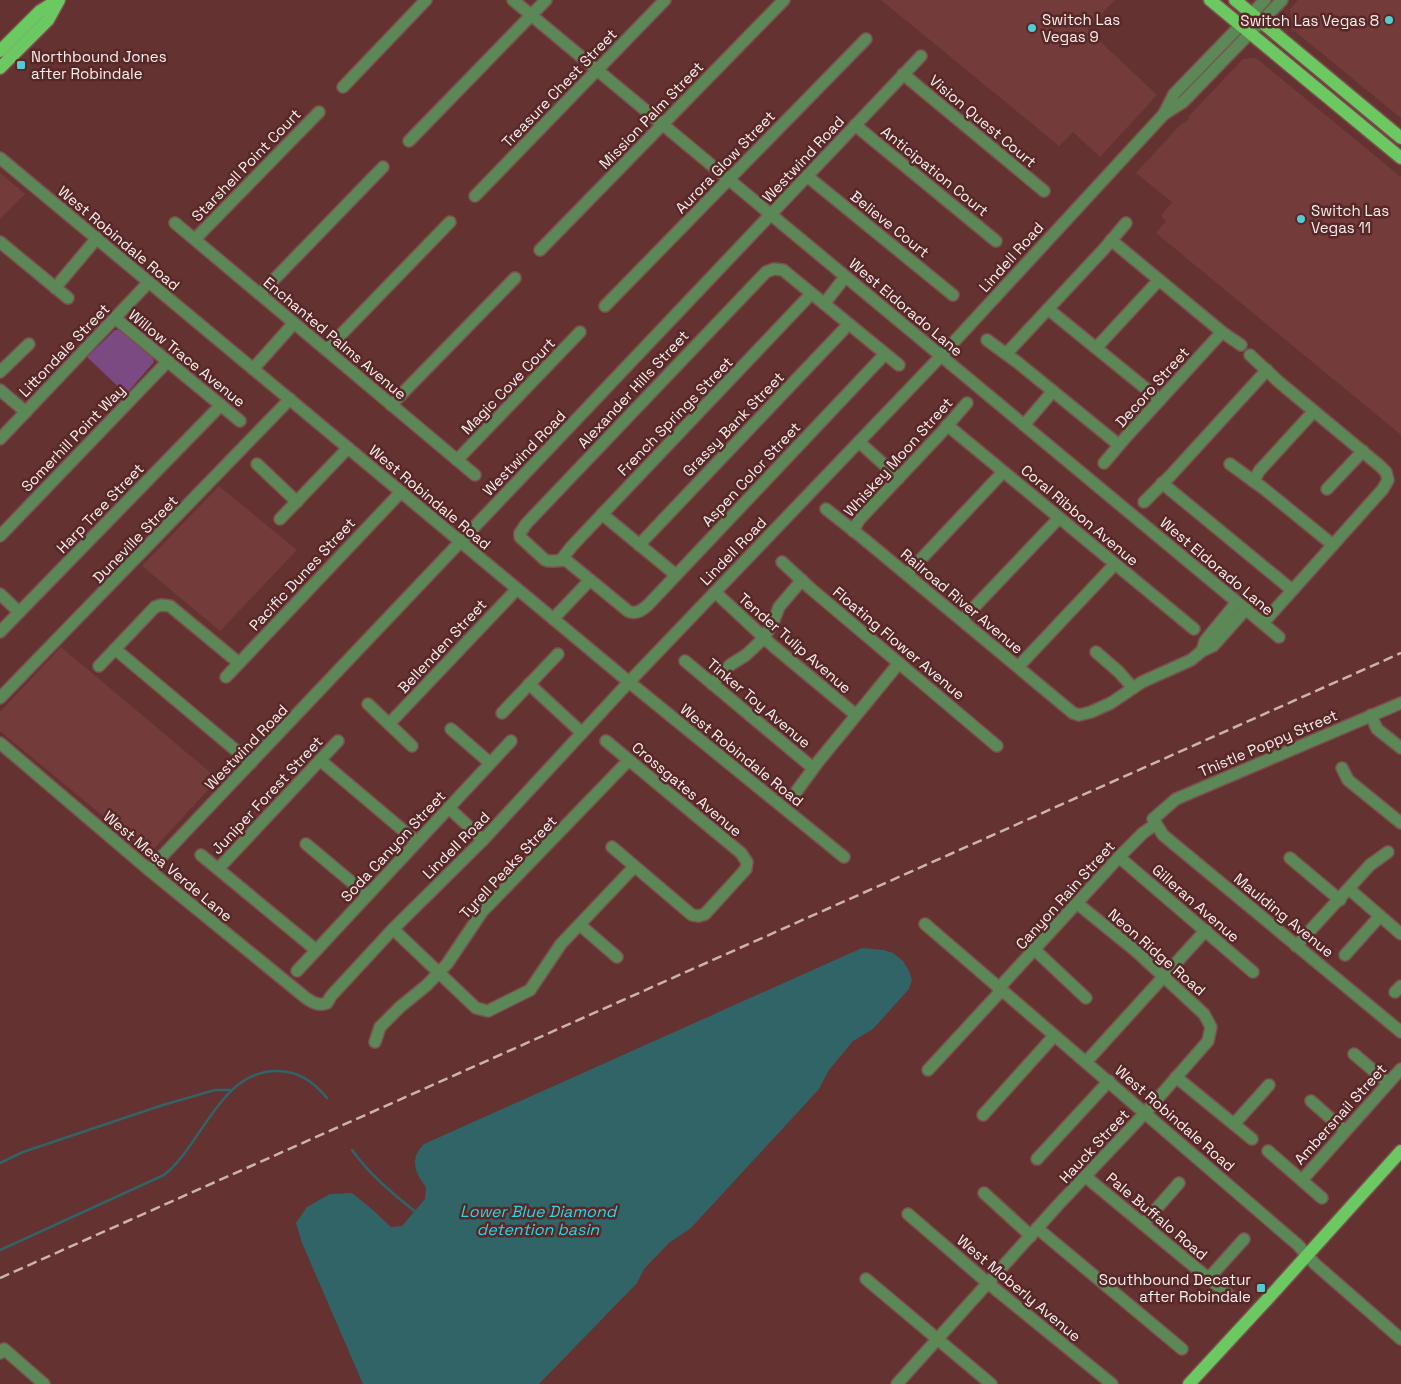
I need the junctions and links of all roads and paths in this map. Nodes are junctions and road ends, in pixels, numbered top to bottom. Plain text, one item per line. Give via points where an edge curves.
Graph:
1 (58, 0) edge
2 (426, 0) edge
3 (513, 0) edge
4 (546, 0) edge
5 (665, 0) edge
6 (784, 0) edge
7 (1210, 0) edge
8 (1235, 0) edge
9 (1265, 0) edge
10 (1282, 0) edge
11 (1251, 14) junction
12 (531, 15) junction
13 (1261, 23) junction
14 (1240, 25) junction
15 (1250, 34) junction
16 (866, 39) dead end
17 (0, 51) edge
18 (920, 56) dead end
19 (0, 68) edge
20 (597, 70) junction
21 (903, 74) junction
22 (343, 87) dead end
23 (319, 112) dead end
24 (1164, 114) junction
25 (663, 124) junction
26 (854, 126) junction
27 (1401, 138) edge
28 (409, 141) dead end
29 (0, 158) edge
30 (1401, 158) edge
31 (383, 167) dead end
32 (807, 176) junction
33 (728, 179) junction
34 (1044, 191) dead end
35 (475, 196) dead end
36 (771, 214) junction
37 (450, 222) dead end
38 (175, 223) dead end
39 (1126, 223) dead end
40 (96, 238) junction
41 (195, 239) junction
42 (1111, 240) junction
43 (996, 241) dead end
44 (0, 242) edge
45 (540, 250) dead end
46 (845, 277) junction
47 (515, 278) dead end
48 (1159, 280) junction
49 (149, 282) junction
50 (56, 288) junction
51 (260, 294) junction
52 (811, 294) junction
53 (953, 295) dead end
54 (68, 298) dead end
55 (824, 304) junction
56 (605, 306) dead end
57 (1048, 309) junction
58 (115, 318) junction
59 (294, 323) junction
60 (848, 325) junction
61 (580, 332) dead end
62 (1222, 332) junction
63 (987, 340) dead end
64 (28, 344) dead end
65 (1241, 345) dead end
66 (1096, 348) junction
67 (326, 350) junction
68 (885, 354) junction
69 (1006, 354) junction
70 (1250, 355) dead end
71 (941, 356) junction
72 (168, 361) junction
73 (899, 365) dead end
74 (253, 369) junction
75 (1267, 370) junction
76 (0, 372) edge
77 (0, 390) edge
78 (1053, 392) junction
79 (290, 399) junction
80 (1160, 400) junction
81 (967, 403) dead end
82 (221, 405) junction
83 (391, 405) junction
84 (1314, 411) junction
85 (26, 412) junction
86 (240, 421) dead end
87 (1024, 425) junction
88 (947, 426) junction
89 (0, 439) edge
90 (859, 442) junction
91 (1119, 445) junction
92 (348, 448) junction
93 (1362, 451) junction
94 (457, 460) junction
95 (1104, 463) dead end
96 (257, 464) dead end
97 (1230, 464) dead end
98 (1003, 472) junction
99 (475, 475) dead end
100 (899, 478) junction
101 (1253, 481) junction
102 (1162, 483) junction
103 (1327, 489) dead end
104 (401, 492) junction
105 (297, 502) junction
106 (1144, 502) dead end
107 (826, 509) dead end
108 (602, 514) junction
109 (1059, 518) junction
110 (280, 520) dead end
111 (853, 531) junction
112 (0, 536) edge
113 (460, 542) junction
114 (639, 545) junction
115 (1333, 545) junction
116 (562, 560) junction
117 (782, 562) dead end
118 (1114, 564) junction
119 (907, 574) junction
120 (676, 576) junction
121 (590, 580) junction
122 (802, 580) junction
123 (517, 589) junction
124 (1292, 590) junction
125 (715, 592) junction
126 (0, 594) edge
127 (1242, 606) junction
128 (19, 612) junction
129 (553, 619) junction
130 (962, 620) junction
131 (1263, 623) junction
132 (1194, 629) dead end
133 (0, 632) edge
134 (1280, 637) dead end
135 (764, 638) junction
136 (115, 650) junction
137 (1096, 652) dead end
138 (558, 654) dead end
139 (685, 661) dead end
140 (239, 663) junction
141 (899, 663) junction
142 (99, 666) dead end
143 (1018, 667) junction
144 (226, 677) dead end
145 (629, 682) junction
146 (529, 684) junction
147 (712, 684) junction
148 (1133, 688) junction
149 (0, 698) edge
150 (1401, 703) edge
151 (368, 704) dead end
152 (502, 713) dead end
153 (856, 715) junction
154 (1371, 715) junction
155 (389, 724) junction
156 (451, 729) dead end
157 (582, 733) junction
158 (338, 741) dead end
159 (511, 741) dead end
160 (606, 741) dead end
161 (0, 743) edge
162 (412, 746) dead end
163 (997, 746) dead end
164 (1401, 748) edge
165 (320, 760) junction
166 (629, 760) junction
167 (251, 763) junction
168 (490, 763) junction
169 (814, 768) junction
170 (1342, 768) dead end
171 (796, 792) dead end
172 (449, 808) junction
173 (1154, 821) junction
174 (1401, 823) edge
175 (483, 840) junction
176 (417, 842) junction
177 (306, 844) dead end
178 (612, 847) dead end
179 (1388, 852) dead end
180 (201, 855) dead end
181 (844, 856) dead end
182 (1119, 857) junction
183 (1290, 858) dead end
184 (634, 867) junction
185 (218, 869) junction
186 (149, 870) junction
187 (1349, 889) junction
188 (367, 895) junction
189 (1340, 900) junction
190 (1078, 904) junction
191 (1380, 916) junction
192 (925, 924) dead end
193 (580, 925) junction
194 (393, 929) junction
195 (1206, 930) junction
196 (1401, 934) edge
197 (1296, 946) junction
198 (316, 950) junction
199 (1035, 950) junction
200 (1345, 955) dead end
201 (617, 957) dead end
202 (297, 971) dead end
203 (1253, 972) dead end
204 (439, 973) junction
205 (1163, 977) junction
206 (999, 990) junction
207 (1086, 998) dead end
208 (321, 1005) joint
209 (1211, 1027) joint
210 (1401, 1032) edge
211 (1054, 1036) junction
212 (375, 1042) dead end
213 (1354, 1054) dead end
214 (1086, 1062) junction
215 (1401, 1068) edge
216 (928, 1070) dead end
217 (1176, 1077) junction
218 (1109, 1081) junction
219 (1388, 1084) junction
220 (1269, 1085) dead end
221 (1311, 1101) dead end
222 (1145, 1113) junction
223 (983, 1115) dead end
224 (1234, 1124) junction
225 (1345, 1131) junction
226 (1252, 1139) dead end
227 (1268, 1151) dead end
228 (1401, 1151) edge
229 (1037, 1159) dead end
230 (1086, 1177) junction
231 (1302, 1180) junction
232 (1179, 1183) dead end
233 (984, 1193) dead end
234 (1322, 1198) dead end
235 (908, 1214) dead end
236 (1143, 1224) junction
237 (1034, 1232) junction
238 (1244, 1239) dead end
239 (1307, 1255) junction
240 (1209, 1278) junction
241 (866, 1280) dead end
242 (989, 1284) junction
243 (1231, 1297) dead end
244 (1401, 1338) edge
245 (938, 1339) junction
246 (1182, 1349) dead end
247 (2, 1351) edge
248 (44, 1384) edge
249 (897, 1384) edge
250 (991, 1384) edge
251 (1112, 1384) edge
252 (1189, 1384) edge

1 - 17 main road via 40,11
1 - 19 main road via 48,20
2 - 22 street
3 - 12 street, West Eldorado Lane
4 - 12 street
5 - 20 street, Treasure Chest Street
6 - 25 street, Mission Palm Street
7 - 14 main road
8 - 11 main road
9 - 11 street, Lindell Road
10 - 13 street, Lindell Road
11 - 13 main road
11 - 14 street, Lindell Road
12 - 20 street, West Eldorado Lane
12 - 28 street
13 - 15 street, Lindell Road
13 - 27 main road
14 - 15 main road
14 - 24 street, Lindell Road via 1174,94
15 - 24 street, Lindell Road via 1183,102
15 - 30 main road
16 - 33 street, Aurora Glow Street
18 - 21 street, Westwind Road
20 - 25 street, West Eldorado Lane
20 - 35 street, Treasure Chest Street
21 - 26 street, Westwind Road
21 - 34 street, Vision Quest Court
23 - 41 street, Starshell Point Court
24 - 71 street, Lindell Road
25 - 33 street, West Eldorado Lane
25 - 45 street, Mission Palm Street
26 - 32 street, Westwind Road
26 - 43 street, Anticipation Court
29 - 40 street, West Robindale Road
31 - 51 street
32 - 36 street, Westwind Road
32 - 53 street, Believe Court
33 - 36 street, West Eldorado Lane
33 - 56 street, Aurora Glow Street
36 - 46 street, West Eldorado Lane
36 - 113 street, Westwind Road
37 - 67 street
38 - 41 street, Enchanted Palms Avenue
39 - 42 street
40 - 49 street, West Robindale Road
40 - 50 street
41 - 51 street, Enchanted Palms Avenue
42 - 48 street
42 - 57 street
44 - 50 street
46 - 55 street
46 - 71 street, West Eldorado Lane
47 - 83 street
48 - 62 street
48 - 66 street
49 - 58 street, Littondale Street
49 - 74 street, West Robindale Road
50 - 54 street
51 - 59 street, Enchanted Palms Avenue
52 - 55 street
52 - 108 street, French Springs Street
52 - 116 street, Alexander Hills Street via 783,270 774,268 766,272 526,524 520,537 545,560
55 - 60 street
57 - 66 street
57 - 69 street
58 - 72 street, Willow Trace Avenue
58 - 85 street, Littondale Street
59 - 67 street, Enchanted Palms Avenue
59 - 74 street
60 - 68 street
60 - 114 street, Grassy Bank Street
61 - 94 street, Magic Cove Court
62 - 65 street
62 - 80 street, Decoro Street
63 - 69 street
64 - 76 street
66 - 80 street
67 - 83 street, Enchanted Palms Avenue
68 - 73 street
68 - 120 street, Aspen Color Street
69 - 78 street
70 - 75 street
71 - 87 street, West Eldorado Lane
71 - 90 street, Lindell Road
72 - 82 street, Willow Trace Avenue
72 - 112 street, Somerhill Point Way
74 - 79 street, West Robindale Road
75 - 84 street
75 - 102 street
77 - 85 street
78 - 87 street
78 - 91 street
79 - 92 street, West Robindale Road
79 - 149 street, Duneville Street
80 - 91 street, Decoro Street
81 - 88 street, Whiskey Moon Street
82 - 86 street, Willow Trace Avenue
82 - 128 street, Harp Tree Street
83 - 94 street, Enchanted Palms Avenue
84 - 93 street
84 - 101 street
85 - 89 street, Littondale Street
87 - 127 street, West Eldorado Lane
88 - 98 street, Coral Ribbon Avenue
88 - 100 street, Whiskey Moon Street
90 - 100 street
90 - 125 street, Lindell Road
91 - 95 street, Decoro Street
92 - 104 street, West Robindale Road
92 - 105 street
93 - 103 street
93 - 115 street via 1386,472 1388,480
94 - 99 street, Enchanted Palms Avenue
96 - 105 street
97 - 101 street
98 - 109 street, Coral Ribbon Avenue
98 - 119 street
100 - 111 street, Whiskey Moon Street via 859,520
101 - 115 street
102 - 106 street
102 - 124 street
104 - 113 street, West Robindale Road
104 - 140 street, Pacific Dunes Street
105 - 110 street
107 - 111 street, Railroad River Avenue
108 - 114 street
108 - 116 street, French Springs Street
109 - 118 street, Coral Ribbon Avenue
109 - 130 street
111 - 119 street, Railroad River Avenue
113 - 123 street, West Robindale Road
113 - 167 street, Westwind Road
114 - 120 street
115 - 124 street
116 - 121 street
117 - 122 street, Floating Flower Avenue
118 - 132 street, Coral Ribbon Avenue
118 - 143 street
119 - 130 street, Railroad River Avenue
120 - 121 street, Aspen Color Street via 636,613 628,611
121 - 129 street
122 - 135 street via 779,607
122 - 141 street, Floating Flower Avenue
123 - 129 street, West Robindale Road
123 - 155 street, Bellenden Street
124 - 131 street
125 - 135 street, Tender Tulip Avenue
125 - 145 street, Lindell Road
126 - 128 street
127 - 131 street, West Eldorado Lane
127 - 148 street via 1213,646 1192,660
128 - 133 street, Harp Tree Street
129 - 145 street, West Robindale Road
130 - 143 street, Railroad River Avenue
131 - 134 street, West Eldorado Lane
135 - 147 street
135 - 153 street, Tender Tulip Avenue
136 - 140 street via 161,604 170,606
136 - 142 street
136 - 167 street
137 - 148 street
138 - 146 street
139 - 147 street, Tinker Toy Avenue
140 - 144 street, Pacific Dunes Street
141 - 153 street
141 - 163 street, Floating Flower Avenue
143 - 148 street, Railroad River Avenue via 1079,715 1111,703
145 - 157 street, Lindell Road
145 - 181 street, West Robindale Road
146 - 152 street
146 - 157 street
147 - 169 street, Tinker Toy Avenue
150 - 154 street, Thistle Poppy Street
151 - 155 street
153 - 169 street
154 - 164 street via 1377,729
154 - 173 street, Thistle Poppy Street via 1176,799
155 - 162 street
156 - 168 street
157 - 175 street, Lindell Road
158 - 165 street, Juniper Forest Street
159 - 168 street, Soda Canyon Street
160 - 166 street, Crossgates Avenue
161 - 186 street, West Mesa Verde Lane
165 - 176 street
165 - 185 street, Juniper Forest Street
166 - 184 street, Crossgates Avenue via 741,852 747,862 746,869 705,914 699,916 692,915
166 - 204 street, Tyrell Peaks Street via 482,912
167 - 186 street, Westwind Road
168 - 172 street, Soda Canyon Street
169 - 171 street
170 - 174 street via 1348,780
172 - 175 street
172 - 176 street, Soda Canyon Street
173 - 182 street, Canyon Rain Street
173 - 197 street, Maulding Avenue via 1163,835
175 - 194 street, Lindell Road
176 - 188 street, Soda Canyon Street
177 - 188 street
178 - 184 street
179 - 187 street via 1370,865
180 - 185 street
182 - 190 street, Canyon Rain Street
182 - 195 street, Gilleran Avenue
183 - 189 street
184 - 193 street
185 - 198 street
186 - 208 street, West Mesa Verde Lane via 312,1003
187 - 189 street
187 - 191 street
188 - 198 street, Soda Canyon Street
189 - 197 street
190 - 199 street, Canyon Rain Street
190 - 205 street, Neon Ridge Road
191 - 196 street
191 - 200 street
192 - 206 street, West Robindale Road
193 - 201 street
193 - 204 street via 554,953 530,990 488,1010 476,1008
194 - 204 street
194 - 208 street, Lindell Road via 327,1003
195 - 203 street, Gilleran Avenue
195 - 205 street
197 - 210 street, Maulding Avenue
198 - 202 street, Soda Canyon Street
199 - 206 street, Canyon Rain Street
199 - 207 street
204 - 212 street, Tyrell Peaks Street via 380,1027
205 - 209 street, Neon Ridge Road via 1204,1014
205 - 214 street
206 - 211 street, West Robindale Road
206 - 216 street, Canyon Rain Street
209 - 217 street, Hauck Street via 1208,1040
211 - 214 street, West Robindale Road
211 - 223 street
213 - 219 street
214 - 218 street, West Robindale Road
215 - 219 street, Ambersnail Street
217 - 222 street, Hauck Street
217 - 224 street
218 - 222 street, West Robindale Road
218 - 229 street
219 - 225 street, Ambersnail Street
220 - 224 street
221 - 225 street
222 - 230 street, Hauck Street
222 - 239 street, West Robindale Road
224 - 226 street
225 - 231 street, Ambersnail Street
227 - 231 street
228 - 239 main road
230 - 236 street, Pale Buffalo Road
230 - 237 street, Hauck Street
231 - 234 street
232 - 236 street
233 - 237 street
235 - 242 street, West Moberly Avenue
236 - 240 street, Pale Buffalo Road
237 - 242 street, Hauck Street
237 - 246 street
238 - 240 street
239 - 244 street, West Robindale Road
239 - 252 main road
240 - 243 street, Pale Buffalo Road
241 - 245 street
242 - 245 street, Hauck Street
242 - 251 street, West Moberly Avenue
245 - 249 street, Hauck Street
245 - 250 street
247 - 248 street

